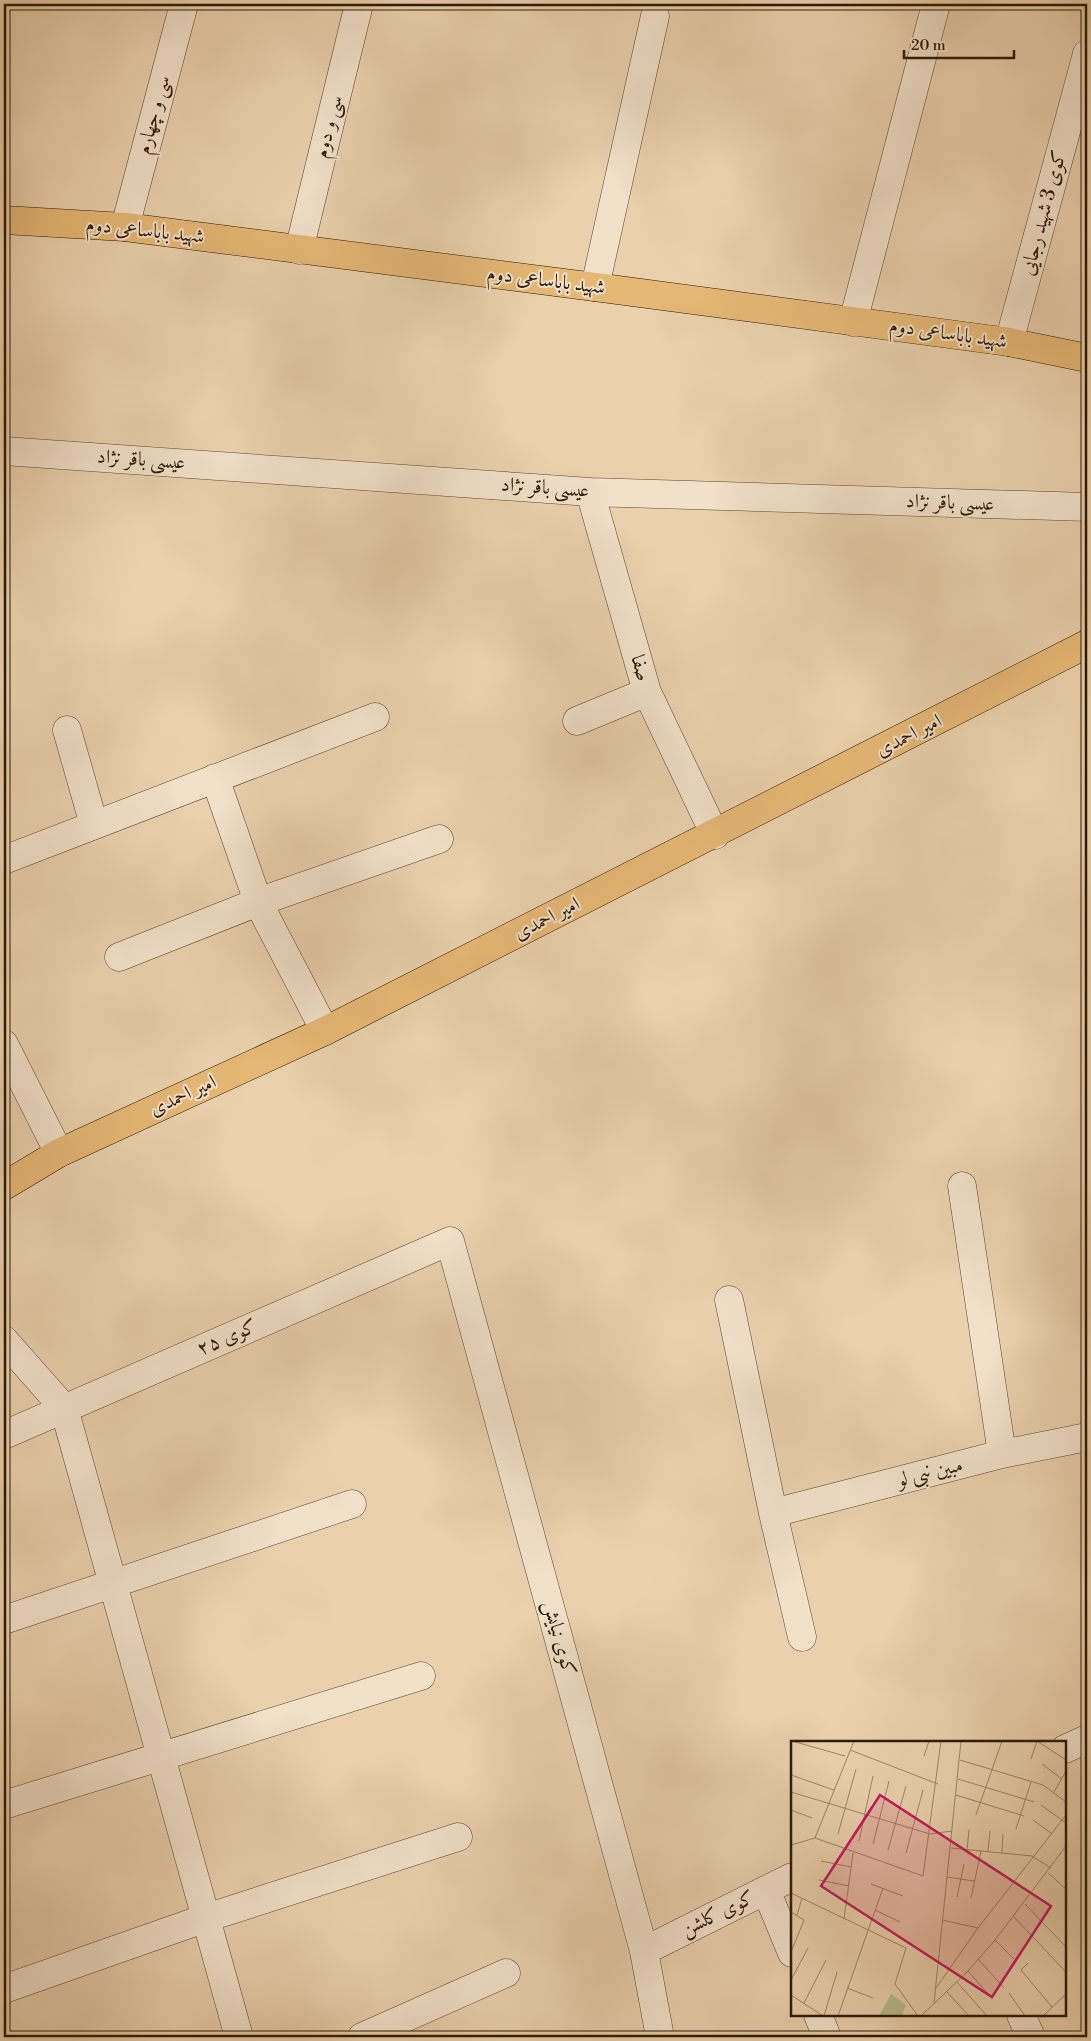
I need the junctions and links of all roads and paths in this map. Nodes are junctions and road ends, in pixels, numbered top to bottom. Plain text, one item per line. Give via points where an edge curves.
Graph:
1 (184, 4) edge
2 (359, 4) edge
3 (936, 4) edge
4 (655, 16) dead end
5 (1087, 54) edge
6 (4, 220) edge
7 (124, 227) junction
8 (299, 250) junction
9 (595, 287) junction
10 (853, 322) junction
11 (1009, 342) junction
12 (1087, 358) edge
13 (4, 451) edge
14 (590, 492) junction
15 (1087, 507) edge
16 (1087, 644) edge
17 (647, 692) junction
18 (376, 717) dead end
19 (577, 721) dead end
20 (67, 730) dead end
21 (214, 778) junction
22 (94, 825) junction
23 (715, 835) junction
24 (439, 839) dead end
25 (4, 860) edge
26 (258, 902) junction
27 (119, 957) dead end
28 (325, 1031) junction
29 (4, 1044) edge
30 (59, 1153) junction
31 (4, 1186) edge
32 (962, 1186) dead end
33 (450, 1241) joint
34 (729, 1300) dead end
35 (4, 1340) edge
36 (64, 1408) junction
37 (4, 1435) edge
38 (1087, 1437) edge
39 (1002, 1454) junction
40 (352, 1504) dead end
41 (773, 1513) junction
42 (113, 1584) junction
43 (4, 1620) edge
44 (802, 1637) dead end
45 (420, 1676) dead end
46 (1087, 1739) edge
47 (1066, 1749) edge
48 (160, 1755) junction
49 (4, 1805) edge
50 (458, 1837) dead end
51 (791, 1878) edge
52 (766, 1890) junction
53 (206, 1918) junction
54 (644, 1951) junction
55 (791, 1951) edge
56 (506, 1973) dead end
57 (4, 1989) edge
58 (818, 2016) edge
59 (1021, 2016) edge
60 (239, 2037) edge
61 (362, 2037) edge
62 (660, 2037) edge
63 (827, 2037) edge
64 (1031, 2037) edge

1 - 7 street, سی و چهارم
2 - 8 street, سی و دوم
3 - 10 street
4 - 9 street
5 - 11 street, کوی 3 شهید رجایی
6 - 7 main road, شهید باباساعی دوم
7 - 8 main road, شهید باباساعی دوم
8 - 9 main road, شهید باباساعی دوم
9 - 10 main road, شهید باباساعی دوم
10 - 11 main road, شهید باباساعی دوم
11 - 12 main road, شهید باباساعی دوم
13 - 14 street, عیسی باقر نژاد
14 - 15 street, عیسی باقر نژاد
14 - 17 street, صفا
16 - 23 main road, امیر احمدی
17 - 19 street
17 - 23 street, صفا
18 - 21 street
20 - 22 street
21 - 22 street
21 - 26 street
22 - 25 street
23 - 28 main road, امیر احمدی
24 - 26 street
26 - 27 street
26 - 28 street
28 - 30 main road, امیر احمدی
29 - 30 street
30 - 31 main road, امیر احمدی
32 - 39 street
33 - 36 street, کوی ۲۵
33 - 54 street, کوی نیایش
34 - 41 street
35 - 36 street
36 - 37 street, کوی ۲۵
36 - 42 street
38 - 39 street, مبین نبی لو
39 - 41 street, مبین نبی لو
40 - 42 street
41 - 44 street
42 - 43 street
42 - 48 street
45 - 48 street
46 - 47 street
48 - 49 street
48 - 53 street
50 - 53 street
51 - 52 street, کوی کلشن
52 - 54 street, کوی کلشن
52 - 55 street
53 - 57 street
53 - 60 street
54 - 62 street, کوی نیایش
56 - 61 street
58 - 63 street
59 - 64 street

